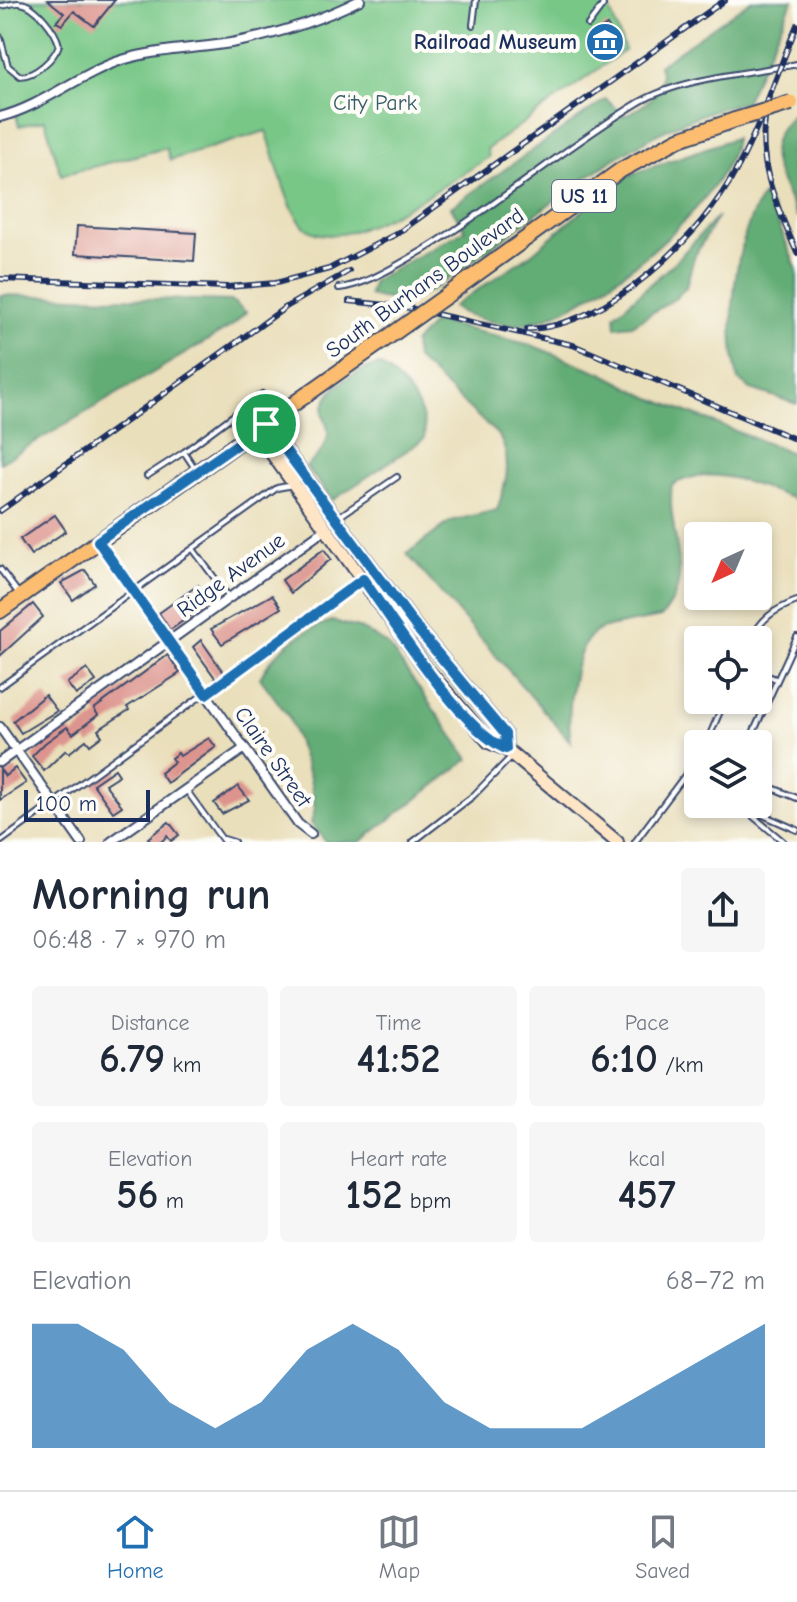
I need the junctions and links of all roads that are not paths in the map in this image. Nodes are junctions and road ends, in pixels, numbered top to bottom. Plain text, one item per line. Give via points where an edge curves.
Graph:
1 (360, 0) edge
2 (476, 0) edge
3 (601, 0) edge
4 (0, 6) edge
5 (473, 25) dead end
6 (588, 25) dead end
7 (0, 37) edge
8 (797, 64) edge
9 (794, 102) edge
10 (0, 117) edge
11 (339, 288) dead end
12 (262, 394) dead end
13 (261, 428) junction
14 (184, 452) junction
15 (198, 472) junction
16 (147, 476) dead end
17 (397, 477) dead end
18 (296, 485) junction
19 (331, 524) junction
20 (98, 541) junction
21 (193, 549) junction
22 (0, 569) edge
23 (363, 579) junction
24 (134, 592) junction
25 (20, 596) junction
26 (229, 598) junction
27 (797, 601) edge
28 (0, 611) edge
29 (757, 626) edge
30 (797, 637) edge
31 (169, 641) junction
32 (772, 677) edge
33 (776, 679) junction
34 (0, 687) edge
35 (206, 694) junction
36 (0, 727) edge
37 (754, 730) edge
38 (245, 748) junction
39 (17, 751) junction
40 (509, 752) junction
41 (0, 762) edge
42 (684, 781) edge
43 (772, 788) edge
44 (186, 789) junction
45 (797, 798) edge
46 (54, 803) junction
47 (797, 830) edge
48 (311, 834) dead end
49 (223, 840) edge
50 (0, 842) edge
51 (81, 842) edge
52 (111, 842) edge
53 (234, 842) edge
54 (413, 842) edge
55 (617, 842) edge
56 (635, 842) edge
57 (784, 842) edge

1 - 10 street via 268,35 118,62 25,110
2 - 5 lane
3 - 6 lane via 603,5
4 - 7 lane via 29,6 59,45 30,74 20,76 8,66
8 - 11 lane via 685,84 641,101 473,220 403,262
9 - 13 main road, South Burhans Boulevard / US 11, bridge via 679,139 621,170
12 - 14 lane
13 - 15 main road, US 11
13 - 18 main road
13 - 19 main road
14 - 15 lane
14 - 16 lane
15 - 20 main road, US 11
17 - 19 lane, Ridge Avenue
18 - 19 main road
18 - 21 lane via 277,488
19 - 23 main road
19 - 26 street, Ridge Avenue
19 - 40 main road via 505,734
20 - 24 street, Claire Street
20 - 25 main road, US 11
21 - 24 lane
21 - 26 lane
22 - 25 lane
23 - 35 lane
23 - 40 main road via 425,667 489,742
24 - 31 street, Claire Street
24 - 34 lane
25 - 28 main road, US 11
26 - 31 street, Ridge Avenue
27 - 29 lane via 776,609
30 - 33 lane
31 - 35 street, Claire Street
31 - 39 street, Ridge Avenue
32 - 33 lane
33 - 37 lane
35 - 38 street, Claire Street
35 - 46 lane
36 - 39 street
38 - 44 street
38 - 48 street, Claire Street via 298,824
39 - 41 street, Ridge Avenue
39 - 46 street
40 - 54 lane via 473,796
40 - 55 main road
42 - 56 lane
43 - 45 lane
44 - 49 lane
44 - 52 street
46 - 50 lane
46 - 51 street
47 - 57 lane via 738,804
49 - 53 lane

